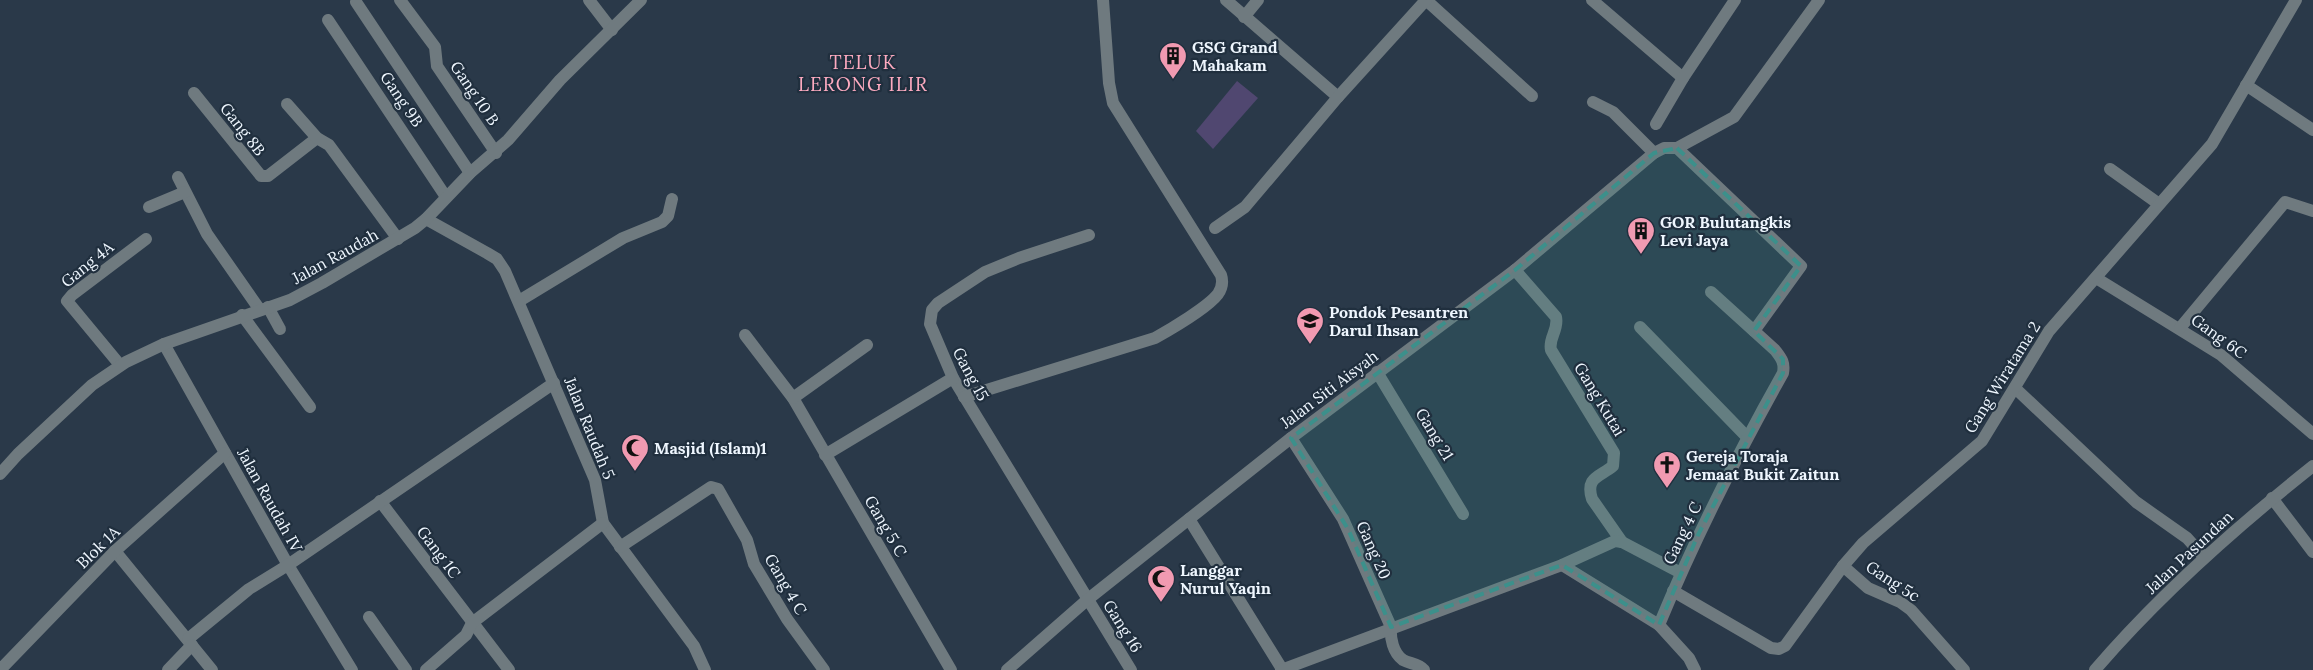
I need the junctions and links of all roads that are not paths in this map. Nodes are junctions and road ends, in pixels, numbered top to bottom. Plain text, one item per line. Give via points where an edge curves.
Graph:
1 (400, 0) edge
2 (589, 0) edge
3 (641, 0) edge
4 (1103, 0) edge
5 (1258, 0) edge
6 (1426, 0) edge
7 (1592, 0) edge
8 (1735, 0) edge
9 (1819, 0) edge
10 (2296, 0) edge
11 (356, 2) dead end
12 (1231, 2) edge
13 (1244, 17) junction
14 (328, 20) dead end
15 (612, 30) junction
16 (1683, 78) junction
17 (2246, 85) junction
18 (194, 93) dead end
19 (1532, 96) dead end
20 (1338, 97) junction
21 (1593, 102) dead end
22 (287, 104) dead end
23 (1656, 124) dead end
24 (2313, 130) edge
25 (317, 138) junction
26 (1677, 148) junction
27 (496, 153) junction
28 (1654, 153) junction
29 (2110, 169) dead end
30 (470, 172) junction
31 (178, 177) dead end
32 (186, 192) junction
33 (446, 198) junction
34 (672, 199) dead end
35 (2158, 204) junction
36 (150, 207) dead end
37 (2313, 211) edge
38 (426, 219) junction
39 (1215, 228) dead end
40 (1089, 235) dead end
41 (146, 239) dead end
42 (398, 239) junction
43 (1515, 270) junction
44 (2096, 278) junction
45 (1711, 292) dead end
46 (520, 301) junction
47 (264, 309) junction
48 (242, 315) junction
49 (1640, 327) dead end
50 (2180, 328) junction
51 (280, 329) dead end
52 (1754, 331) junction
53 (745, 335) dead end
54 (164, 344) junction
55 (867, 345) dead end
56 (120, 365) junction
57 (1377, 372) junction
58 (953, 378) junction
59 (554, 383) junction
60 (2015, 388) junction
61 (964, 397) junction
62 (793, 398) junction
63 (310, 407) dead end
64 (2313, 434) edge
65 (1747, 437) junction
66 (1291, 438) junction
67 (225, 453) junction
68 (825, 454) junction
69 (2313, 466) edge
70 (0, 474) edge
71 (2272, 498) junction
72 (380, 501) junction
73 (1462, 514) dead end
74 (1189, 518) junction
75 (603, 523) junction
76 (1622, 542) junction
77 (620, 548) junction
78 (115, 551) junction
79 (2313, 552) edge
80 (2204, 557) junction
81 (288, 565) junction
82 (1562, 565) junction
83 (1843, 566) junction
84 (1680, 573) junction
85 (1673, 591) junction
86 (1087, 600) junction
87 (369, 617) dead end
88 (472, 623) junction
89 (1659, 625) junction
90 (1391, 627) junction
91 (190, 642) junction
92 (0, 670) edge
93 (168, 670) edge
94 (212, 670) edge
95 (352, 670) edge
96 (406, 670) edge
97 (426, 670) edge
98 (509, 670) edge
99 (705, 670) edge
100 (824, 670) edge
101 (951, 670) edge
102 (1007, 670) edge
103 (1131, 670) edge
104 (1282, 670) edge
105 (1424, 670) edge
106 (1695, 670) edge
107 (1964, 670) edge
108 (2095, 670) edge

1 - 27 street, Gang 10 B via 435,47 437,66
2 - 15 street
3 - 15 street, Jalan Raudah
4 - 61 street via 1113,103 1221,275 1221,289 1173,328 1155,338
5 - 13 street
6 - 19 street
6 - 20 street
7 - 16 street
8 - 16 street
9 - 26 street, Jalan Siti Aisyah via 1734,117
10 - 17 street, Gang Wiratama 2
11 - 30 street
12 - 13 street
13 - 20 street
14 - 33 street, Gang 9B
15 - 27 street, Jalan Raudah via 560,80
16 - 23 street
17 - 24 street
17 - 35 street, Gang Wiratama 2 via 2212,144
18 - 25 street, Gang 8B via 261,176 268,176
20 - 39 street via 1245,207
21 - 28 street via 1613,112
22 - 25 street
25 - 42 street via 329,145
26 - 28 street, Jalan Siti Aisyah via 1664,148
26 - 52 street via 1801,266
27 - 30 street, Jalan Raudah
28 - 43 street, Jalan Siti Aisyah
29 - 35 street
30 - 33 street, Jalan Raudah
31 - 32 street
32 - 36 street
32 - 47 street via 207,234
33 - 38 street, Jalan Raudah
34 - 46 street via 668,216 662,222 623,238
35 - 44 street, Gang Wiratama 2
37 - 50 street via 2285,202
38 - 42 street, Jalan Raudah
38 - 46 street, Jalan Raudah 5 via 497,259
40 - 58 street, Gang 15 via 993,268 938,303 932,310 930,324
41 - 56 street, Gang 4A via 67,301
42 - 47 street, Jalan Raudah via 322,283
43 - 57 street, Jalan Siti Aisyah
43 - 76 street, Gang Kutai via 1556,317 1551,350 1614,453 1613,466 1593,480 1590,492
44 - 50 street, Gang 6C
44 - 60 street, Gang Wiratama 2 via 2046,335
45 - 52 street, Gang 4 C
46 - 59 street, Jalan Raudah 5
47 - 48 street, Jalan Raudah
47 - 51 street
48 - 54 street, Jalan Raudah
48 - 63 street
49 - 65 street
50 - 64 street, Gang 6C via 2221,355
52 - 65 street, Gang 4 C via 1783,359 1784,367
53 - 62 street, Gang 5 C
54 - 56 street, Jalan Raudah
54 - 67 street, Jalan Raudah IV
55 - 62 street
56 - 70 street, Jalan Raudah via 92,385
57 - 66 street, Jalan Siti Aisyah
57 - 73 street, Gang 21
58 - 61 street, Gang 15
58 - 68 street
59 - 72 street
59 - 75 street, Jalan Raudah 5 via 595,480
60 - 80 street via 2136,502 2187,538
60 - 83 street, Gang Wiratama 2 via 1975,448 1863,542
61 - 86 street, Gang 15
62 - 68 street, Gang 5 C
65 - 84 street, Gang 4 C
66 - 74 street, Jalan Siti Aisyah
66 - 90 street, Gang 20 via 1343,519
67 - 78 street, Blok 1A
67 - 81 street, Jalan Raudah IV
68 - 101 street, Gang 5 C
69 - 71 street, Jalan Pasundan
71 - 79 street
71 - 80 street, Jalan Pasundan
72 - 81 street
72 - 88 street, Gang 1C
74 - 86 street, Jalan Siti Aisyah
74 - 104 street
75 - 77 street, Jalan Raudah 5
75 - 88 street
76 - 82 street via 1606,543
76 - 84 street
77 - 99 street, Jalan Raudah 5 via 694,646
77 - 100 street, Gang 4 C via 710,487 718,489 747,540 754,564 787,619
78 - 91 street
78 - 92 street, Blok 1A
80 - 108 street, Jalan Pasundan
81 - 91 street via 250,589
81 - 95 street, Jalan Raudah IV
82 - 89 street
82 - 90 street
83 - 85 street, Gang Wiratama 2 via 1794,636 1779,649
83 - 107 street, Gang 5c via 1868,588 1911,610
84 - 85 street, Gang 4 C
85 - 89 street, Gang 4 C
86 - 102 street, Jalan Siti Aisyah
86 - 103 street, Gang 16
87 - 96 street
88 - 97 street via 466,635
88 - 98 street, Gang 1C
89 - 106 street via 1689,658
90 - 104 street
90 - 105 street, Gang 20 via 1392,642 1401,658
91 - 93 street
91 - 94 street

